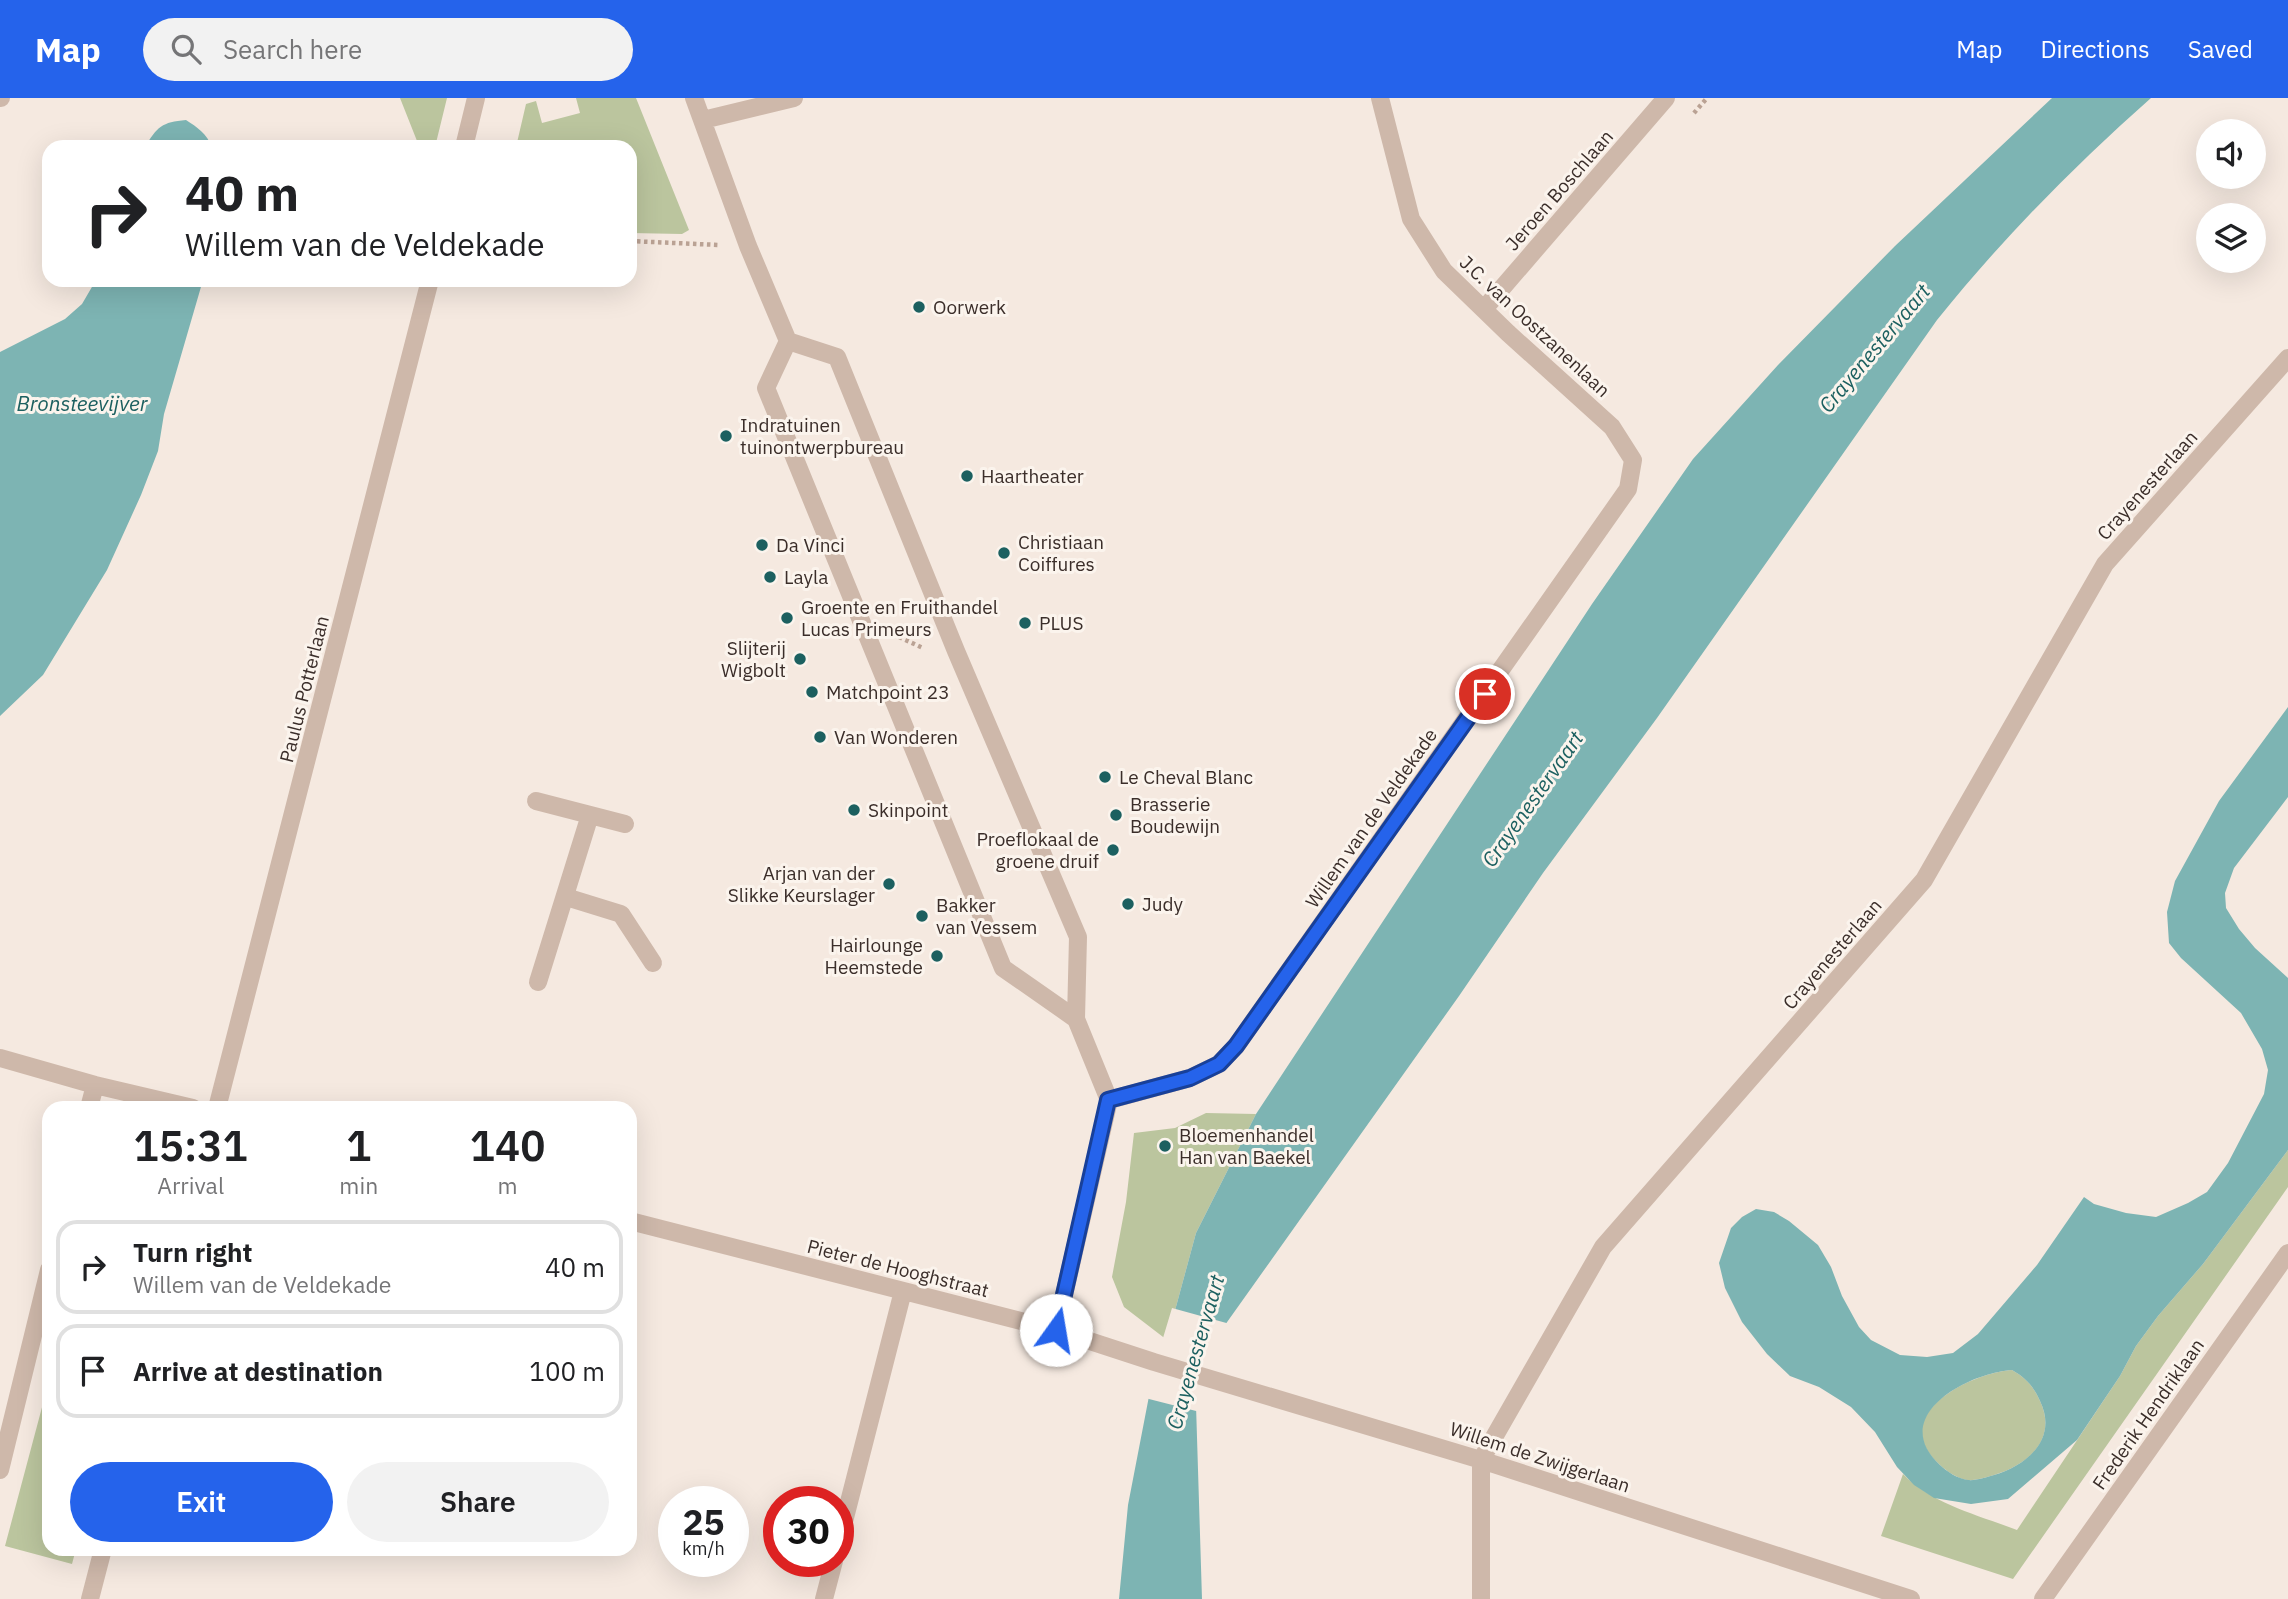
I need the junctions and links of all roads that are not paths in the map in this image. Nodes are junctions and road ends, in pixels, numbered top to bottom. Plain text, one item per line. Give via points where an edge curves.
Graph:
1 (476, 98) edge
2 (694, 98) edge
3 (794, 98) edge
4 (1380, 98) edge
5 (1666, 98) edge
6 (703, 120) junction
7 (466, 140) edge
8 (428, 287) edge
9 (1484, 309) junction
10 (788, 341) junction
11 (2288, 358) edge
12 (1633, 460) joint
13 (536, 801) dead end
14 (590, 815) junction
15 (625, 824) dead end
16 (566, 897) junction
17 (653, 963) dead end
18 (538, 982) dead end
19 (1076, 1018) junction
20 (0, 1058) edge
21 (95, 1085) junction
22 (1108, 1100) junction
23 (91, 1101) edge
24 (163, 1101) edge
25 (219, 1101) edge
26 (637, 1223) edge
27 (2288, 1253) edge
28 (903, 1291) junction
29 (42, 1299) edge
30 (1056, 1330) junction
31 (1154, 1362) joint
32 (1481, 1460) junction
33 (0, 1470) edge
34 (853, 1486) edge
35 (101, 1556) edge
36 (830, 1577) edge
37 (90, 1599) edge
38 (824, 1599) edge
39 (1481, 1599) edge
40 (1911, 1599) edge
41 (2043, 1599) edge

1 - 7 street
2 - 6 street
3 - 6 street
4 - 9 street, J.C. van Oostzanenlaan via 1411,219 1444,271
5 - 9 street, Jeroen Boschlaan
6 - 10 street
8 - 25 street, Paulus Potterlaan
9 - 12 street, J.C. van Oostzanenlaan via 1612,427
10 - 19 street via 837,357 1077,937
10 - 19 street via 766,388 1003,968
11 - 32 street, Crayenesterlaan via 2105,564 1924,880 1603,1247
12 - 22 street, Willem van de Veldekade via 1628,489 1611,516 1236,1046 1219,1064 1190,1078
13 - 14 street
14 - 15 street
14 - 16 street
16 - 17 street via 621,914
16 - 18 street
19 - 22 street
20 - 21 street
21 - 23 street
21 - 24 street
22 - 30 street
26 - 28 street, Pieter de Hooghstraat
27 - 41 street, Frederik Hendriklaan
28 - 30 street, Pieter de Hooghstraat
28 - 34 street
29 - 33 street
30 - 31 street, Pieter de Hooghstraat
31 - 32 street, Willem de Zwijgerlaan
32 - 39 street, Crayenesterlaan
32 - 40 street, Willem de Zwijgerlaan
35 - 37 street
36 - 38 street

